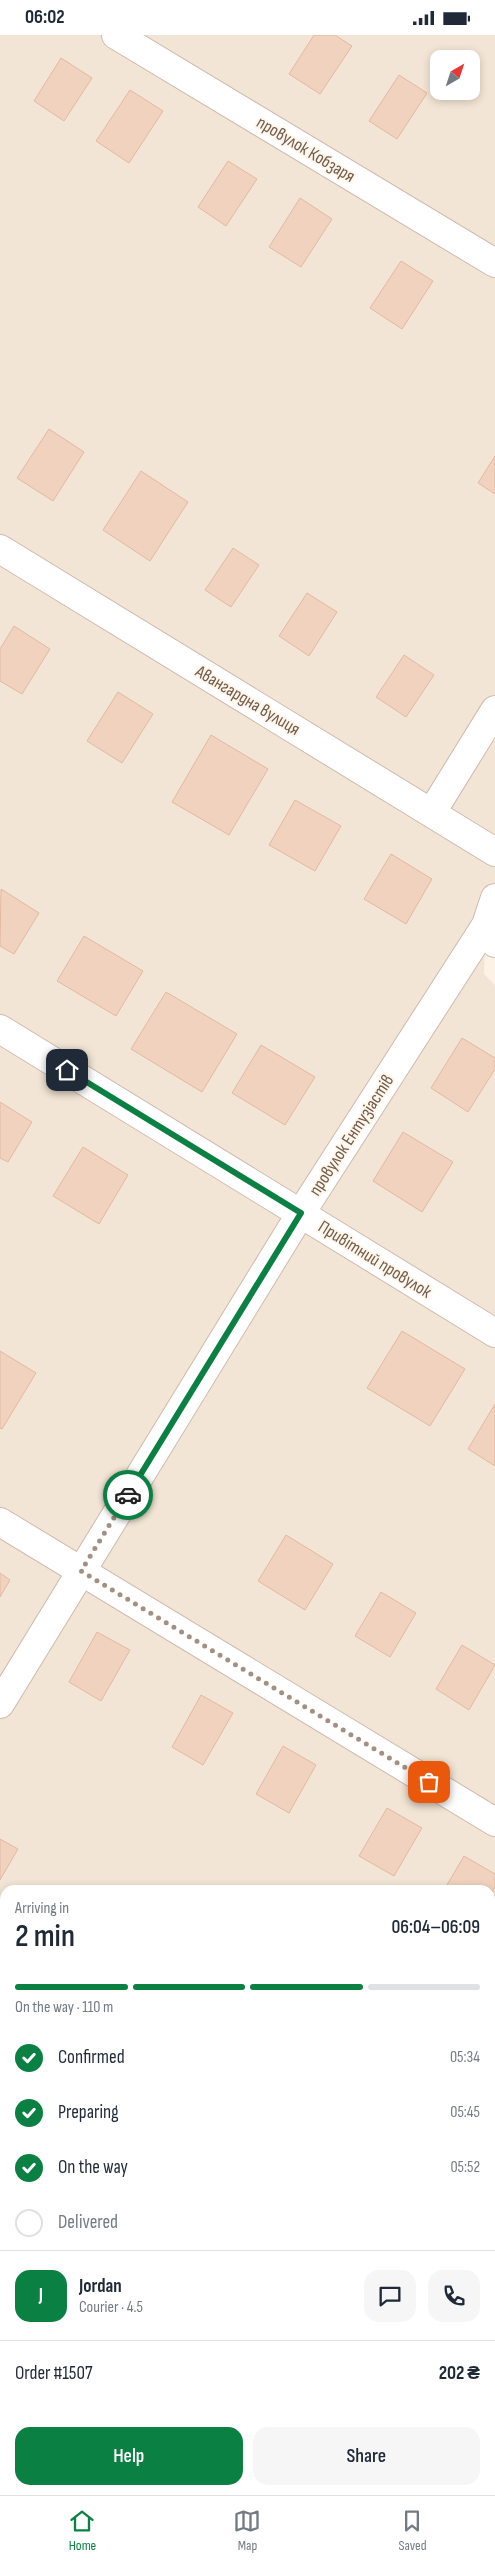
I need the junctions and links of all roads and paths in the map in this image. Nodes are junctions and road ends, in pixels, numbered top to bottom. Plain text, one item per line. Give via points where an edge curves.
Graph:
1 (116, 35) edge
2 (495, 263) edge
3 (0, 549) edge
4 (495, 710) edge
5 (432, 812) junction
6 (495, 852) edge
7 (495, 898) edge
8 (491, 934) edge
9 (0, 1029) edge
10 (301, 1213) junction
11 (495, 1333) edge
12 (0, 1522) edge
13 (81, 1571) junction
14 (0, 1704) edge
15 (495, 1822) edge

1 - 2 street, провулок Кобзаря
3 - 5 street, Авангардна вулиця
4 - 5 street
5 - 6 street, Авангардна вулиця
7 - 8 street
8 - 10 street, провулок Ентузіастів
9 - 10 street, Привітний провулок
10 - 11 street, Привітний провулок
10 - 13 street, провулок Ентузіастів
12 - 13 street
13 - 14 street, провулок Ентузіастів
13 - 15 street

